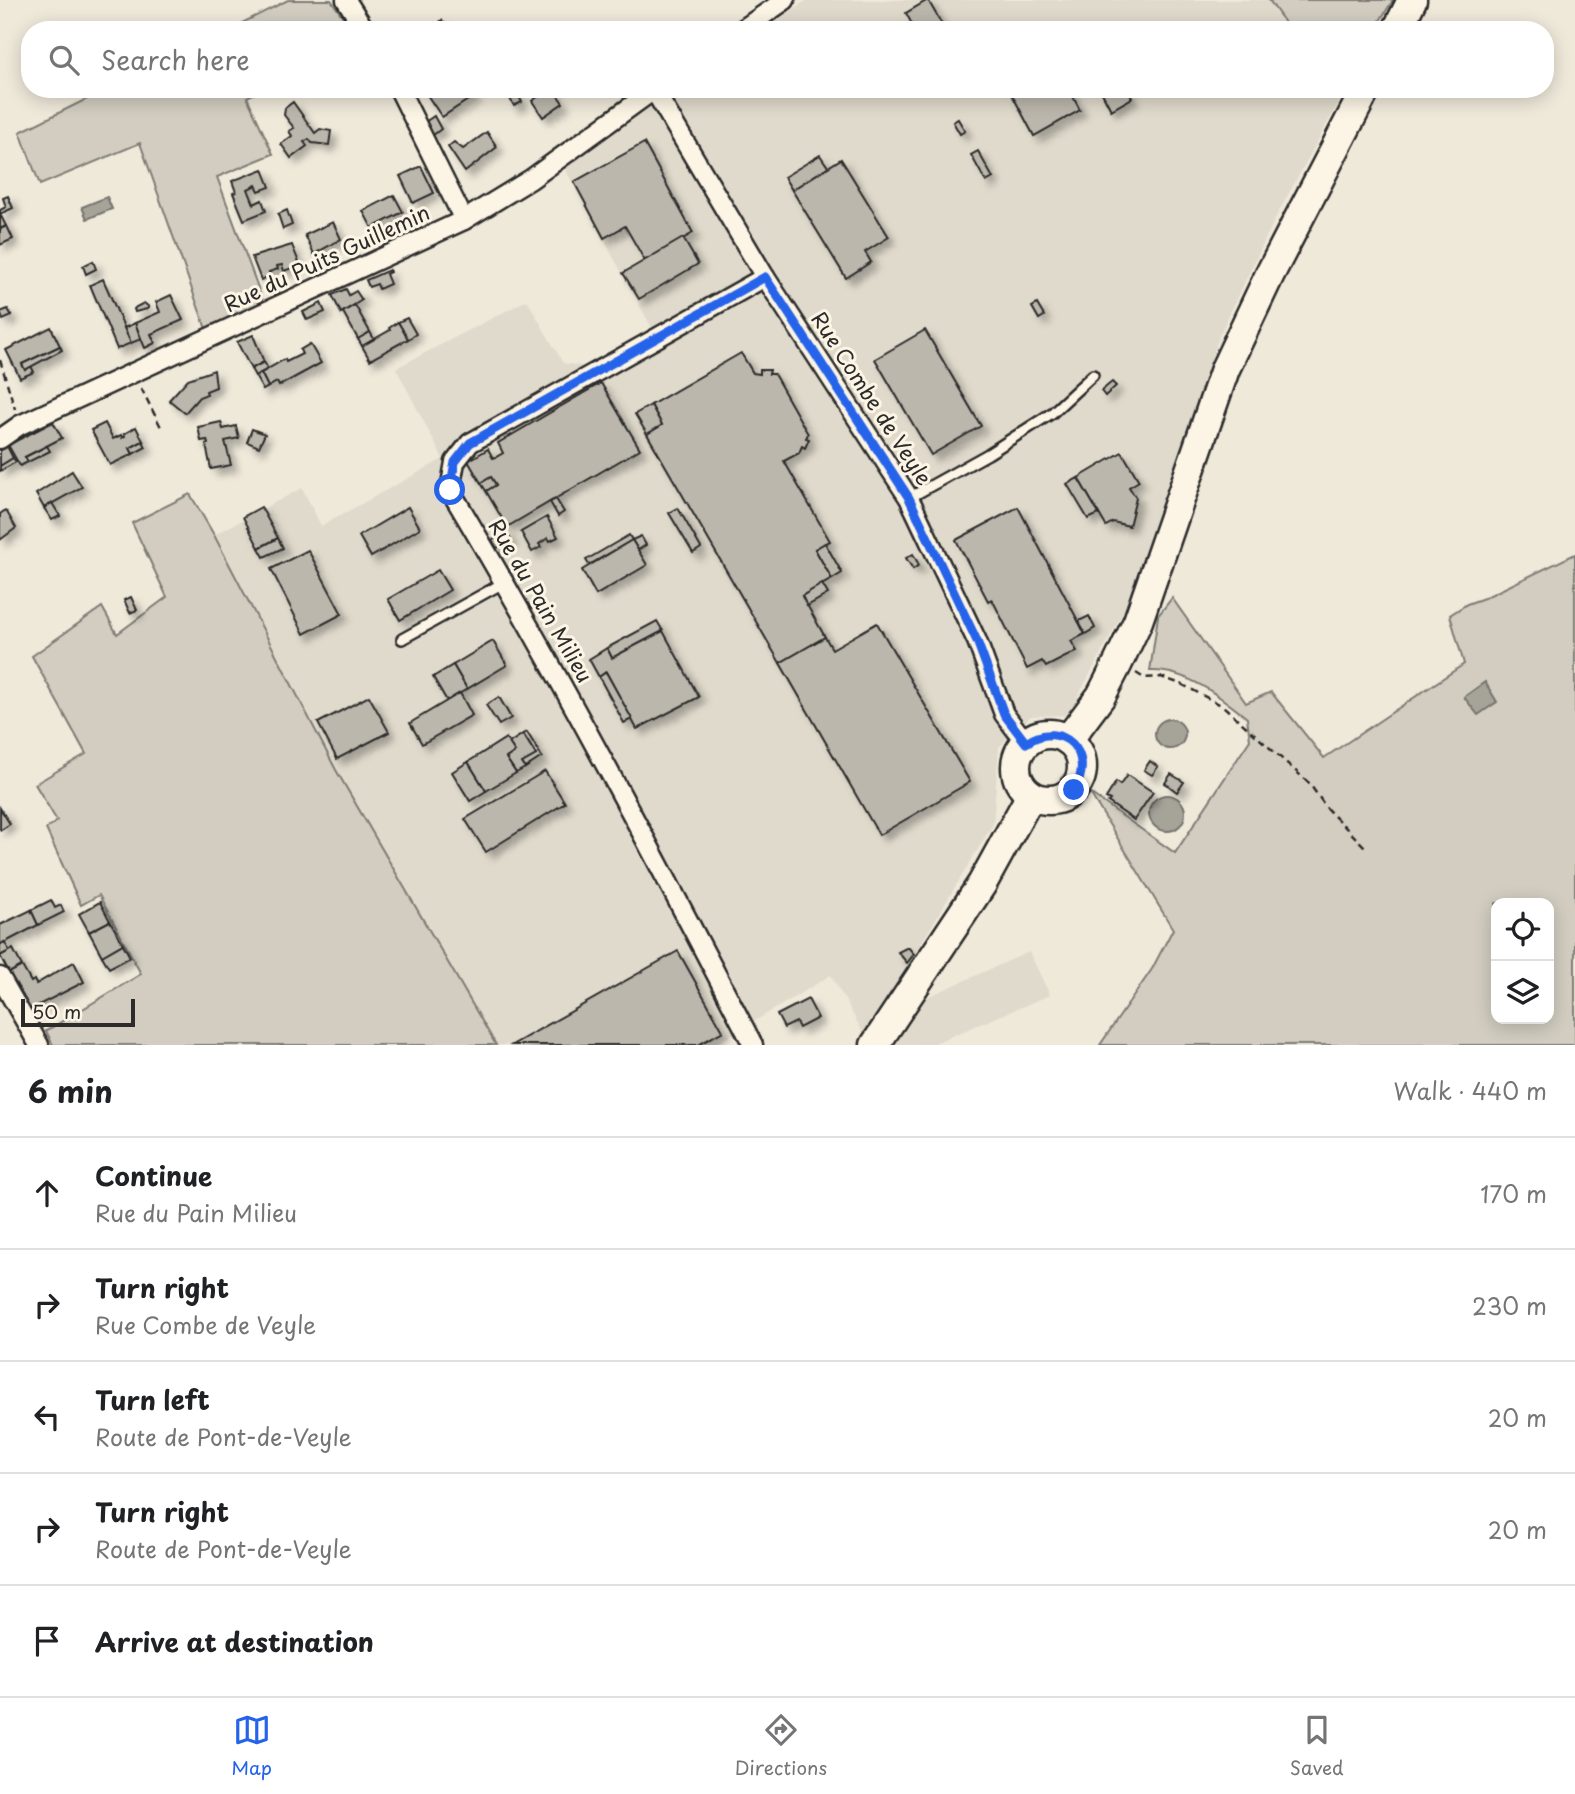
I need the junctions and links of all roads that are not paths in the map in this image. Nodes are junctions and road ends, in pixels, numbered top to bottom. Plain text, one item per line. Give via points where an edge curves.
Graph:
1 (346, 0) edge
2 (785, 0) edge
3 (1412, 0) edge
4 (359, 21) edge
5 (755, 21) edge
6 (1401, 21) edge
7 (403, 98) edge
8 (643, 98) edge
9 (659, 98) edge
10 (1361, 98) edge
11 (464, 220) junction
12 (765, 277) junction
13 (1093, 375) dead end
14 (0, 439) edge
15 (909, 498) junction
16 (505, 582) junction
17 (401, 639) dead end
18 (1068, 740) junction
19 (1026, 743) junction
20 (1031, 795) junction
21 (0, 977) edge
22 (39, 1045) edge
23 (753, 1045) edge
24 (875, 1045) edge

1 - 4 street
2 - 5 street
3 - 6 main road
7 - 11 street
8 - 11 street, Rue du Puits Guillemin via 531,179
9 - 12 street, Rue Combe de Veyle
10 - 18 main road via 1225,369 1138,621 1101,696
11 - 14 street, Rue du Puits Guillemin via 20,425
12 - 15 street, Rue Combe de Veyle
12 - 16 street, Rue du Pain Milieu via 470,443 455,462 450,490
13 - 15 lane via 1052,413
15 - 19 street, Rue Combe de Veyle via 977,641 1004,714
16 - 17 lane
16 - 23 street, Rue du Pain Milieu
18 - 19 main road via 1046,734
18 - 20 main road via 1081,758 1080,781 1074,790 1053,801
19 - 20 main road via 1019,753 1017,775
20 - 24 main road via 982,884
21 - 22 street

